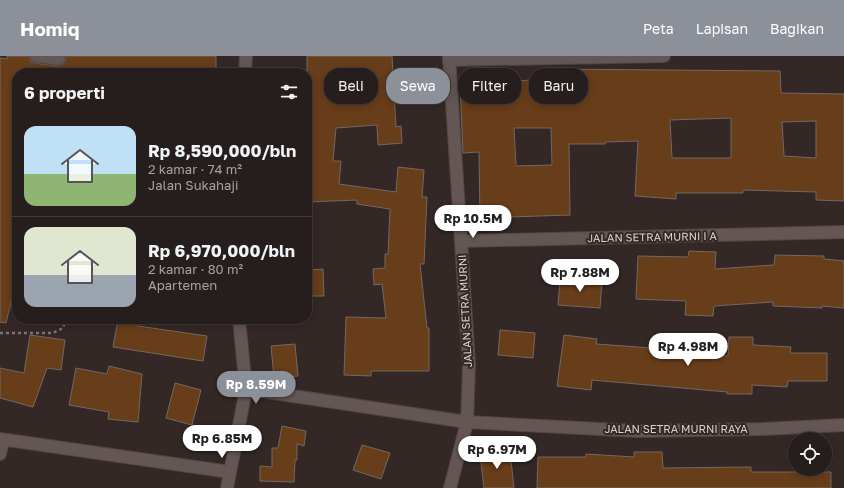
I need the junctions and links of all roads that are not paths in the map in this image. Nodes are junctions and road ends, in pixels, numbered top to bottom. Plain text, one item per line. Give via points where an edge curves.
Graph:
1 (36, 56) edge
2 (246, 56) edge
3 (664, 56) edge
4 (449, 58) edge
5 (59, 59) dead end
6 (245, 68) edge
7 (844, 232) edge
8 (461, 241) junction
9 (240, 324) edge
10 (246, 389) junction
11 (466, 422) junction
12 (844, 425) edge
13 (1, 440) edge
14 (0, 454) edge
15 (230, 472) junction
16 (227, 488) edge
17 (450, 488) edge

1 - 5 street
2 - 6 street
3 - 4 street
4 - 8 street, JALAN SETRA MURNI
7 - 8 street, JALAN SETRA MURNI I A
8 - 11 street, JALAN SETRA MURNI via 469,365
9 - 10 street
10 - 11 street, JALAN SETRA MURNI RAYA
10 - 15 street
11 - 12 street, JALAN SETRA MURNI RAYA via 638,431
11 - 17 street, JALAN SETRA MURNI
13 - 14 street
13 - 15 street
15 - 16 street

